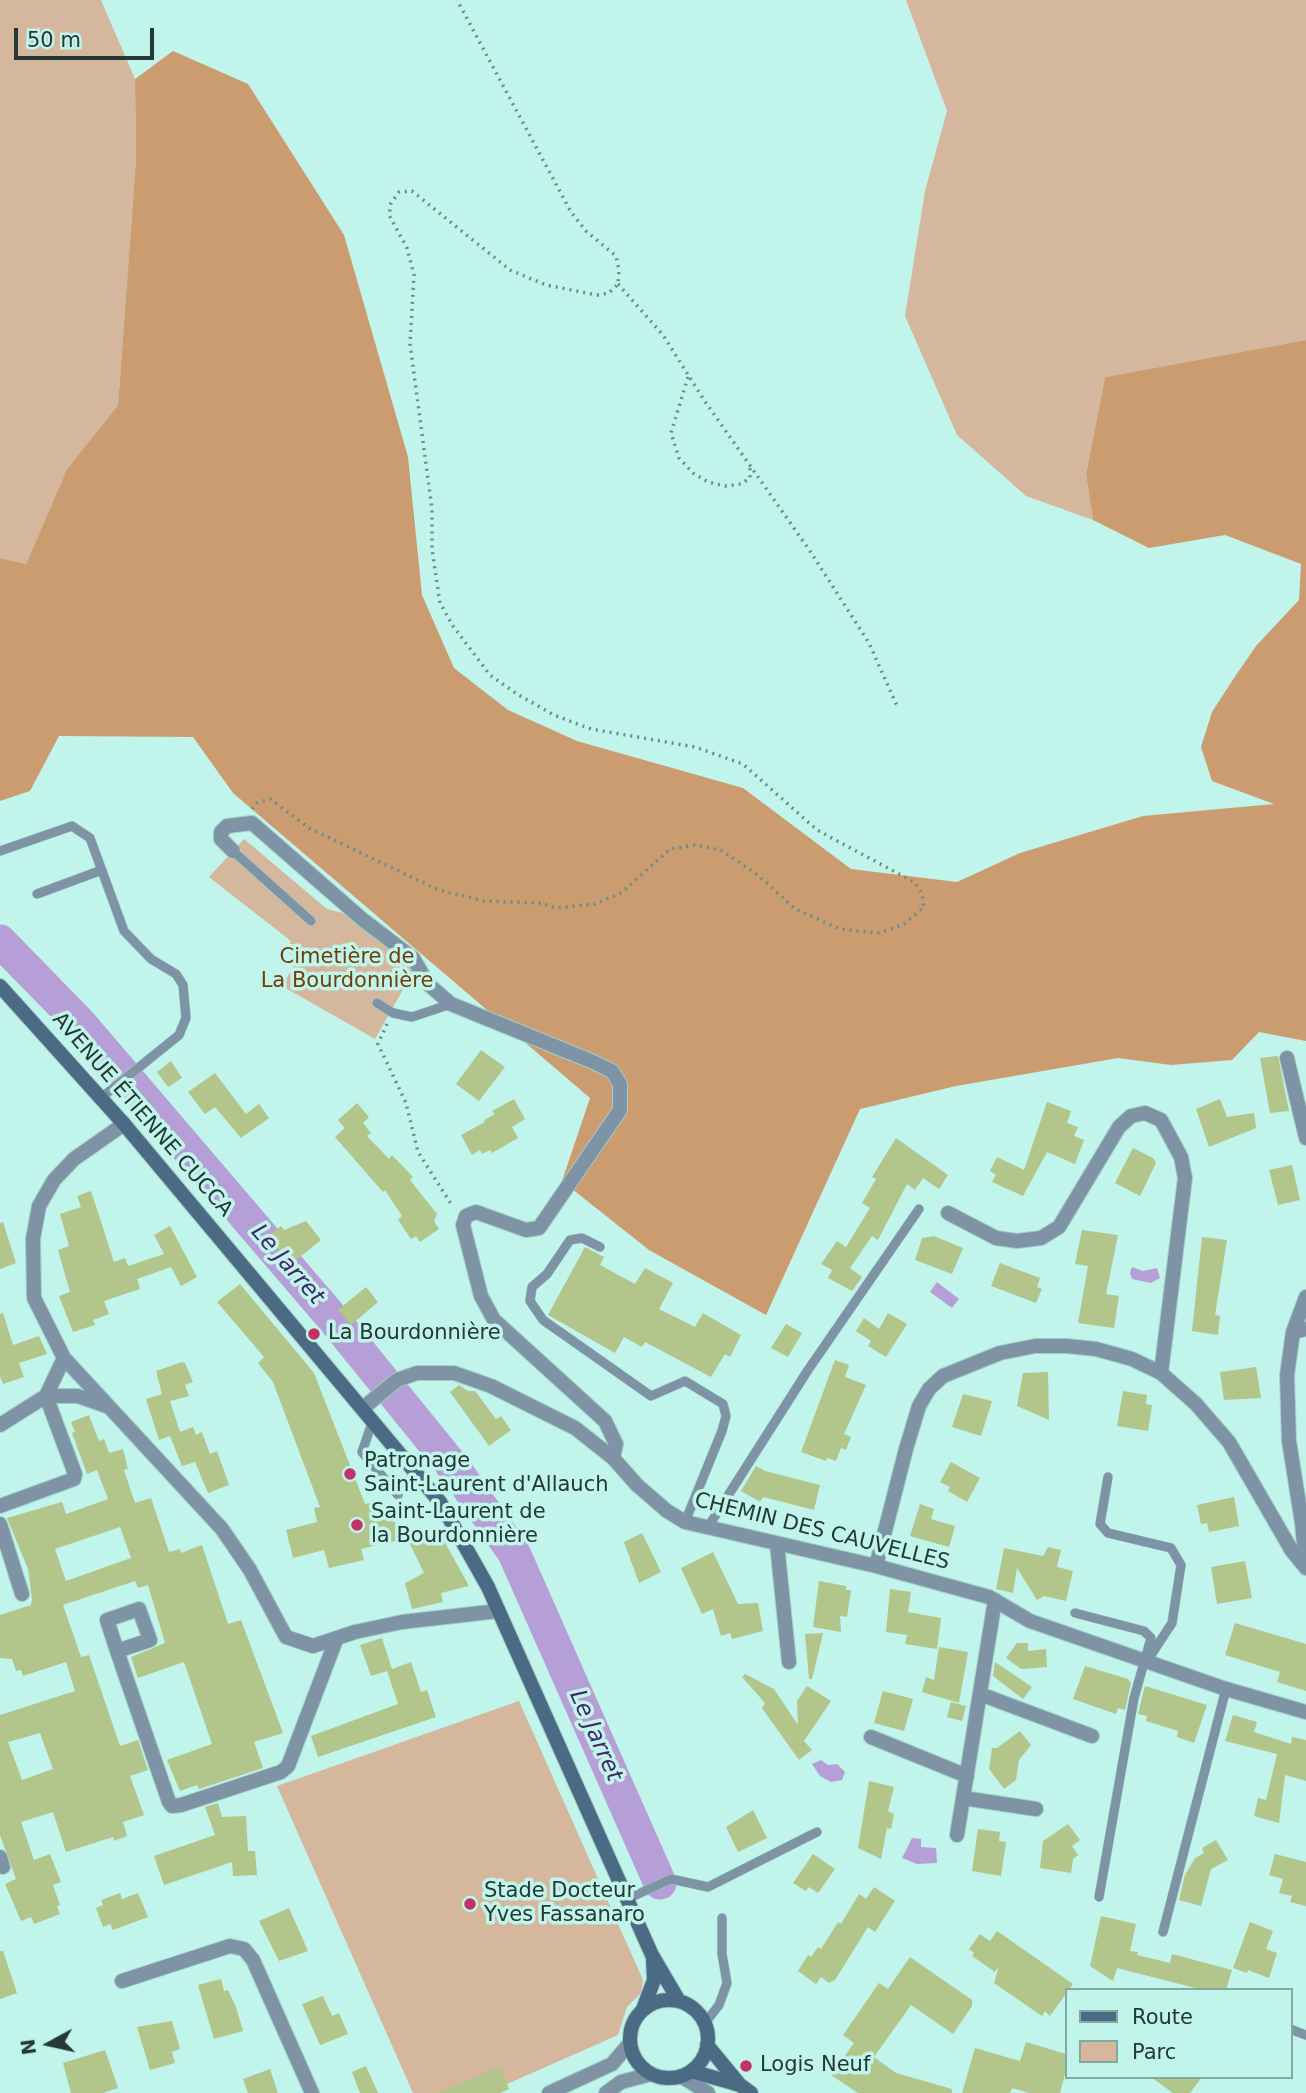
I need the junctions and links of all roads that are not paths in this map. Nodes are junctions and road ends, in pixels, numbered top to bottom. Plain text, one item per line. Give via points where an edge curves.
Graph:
1 (0, 851) edge
2 (233, 851) joint
3 (102, 870) junction
4 (37, 894) dead end
5 (311, 921) dead end
6 (0, 986) edge
7 (377, 1003) dead end
8 (451, 1004) junction
9 (1287, 1058) dead end
10 (101, 1098) junction
11 (124, 1124) junction
12 (1306, 1138) edge
13 (919, 1209) dead end
14 (948, 1213) dead end
15 (600, 1247) dead end
16 (1306, 1297) edge
17 (1300, 1330) edge
18 (64, 1358) junction
19 (1161, 1373) junction
20 (46, 1396) junction
21 (108, 1406) junction
22 (363, 1408) junction
23 (373, 1420) junction
24 (0, 1425) edge
25 (613, 1458) junction
26 (1108, 1477) dead end
27 (398, 1495) dead end
28 (0, 1506) edge
29 (685, 1522) junction
30 (1304, 1522) edge
31 (0, 1524) edge
32 (708, 1527) junction
33 (777, 1544) junction
34 (876, 1566) junction
35 (1306, 1568) edge
36 (22, 1594) dead end
37 (996, 1601) junction
38 (498, 1611) junction
39 (1075, 1613) dead end
40 (336, 1640) junction
41 (117, 1651) dead end
42 (789, 1662) dead end
43 (1146, 1662) junction
44 (1226, 1689) junction
45 (980, 1694) junction
46 (1306, 1712) edge
47 (1092, 1736) dead end
48 (871, 1737) dead end
49 (967, 1776) junction
50 (963, 1798) junction
51 (1036, 1809) dead end
52 (817, 1832) dead end
53 (957, 1835) dead end
54 (1099, 1897) dead end
55 (627, 1899) junction
56 (722, 1918) dead end
57 (1163, 1932) dead end
58 (652, 1955) junction
59 (122, 1981) dead end
60 (679, 2001) junction
61 (643, 2009) junction
62 (705, 2023) junction
63 (630, 2043) junction
64 (707, 2045) junction
65 (651, 2074) junction
66 (686, 2074) junction
67 (746, 2089) edge
68 (607, 2092) edge
69 (312, 2093) edge
70 (549, 2093) edge
71 (708, 2093) edge

1 - 3 lane via 72,826 90,838
2 - 5 lane
2 - 8 street via 221,839 221,832 228,825 252,822 413,958 428,984
3 - 4 lane
3 - 10 lane via 124,931 183,985 187,1018 180,1035
6 - 10 main road, AVENUE ÉTIENNE CUCCA
7 - 8 lane via 412,1017
8 - 25 street via 612,1071 620,1084 620,1110 539,1228 526,1230 476,1212 466,1216 463,1225 481,1296 494,1320 605,1421 616,1444
9 - 12 street
10 - 11 main road, AVENUE ÉTIENNE CUCCA
11 - 18 street via 74,1158 39,1206 33,1238 34,1298
11 - 22 main road, AVENUE ÉTIENNE CUCCA
13 - 32 lane
14 - 19 street via 996,1238 1041,1238 1059,1227 1119,1127 1131,1116 1145,1113 1161,1120 1181,1157 1185,1178
15 - 29 lane via 582,1238 570,1240 532,1287 530,1301 543,1320 651,1396 685,1381 723,1405 722,1431
16 - 17 street
17 - 30 street via 1287,1375 1289,1441
18 - 20 street
18 - 21 street
19 - 34 street via 1096,1349 1035,1346 991,1356 943,1376 919,1406
19 - 35 street via 1230,1442
20 - 21 street via 78,1396
20 - 24 street
20 - 28 street via 74,1479
21 - 40 street via 222,1529 286,1637 313,1646
22 - 23 main road, AVENUE ÉTIENNE CUCCA
22 - 25 street, CHEMIN DES CAUVELLES via 397,1380 433,1371 454,1373 575,1428
23 - 27 lane via 362,1452
23 - 38 main road, AVENUE ÉTIENNE CUCCA via 440,1502
25 - 29 street, CHEMIN DES CAUVELLES via 637,1485
26 - 43 lane via 1100,1524 1108,1533 1171,1548 1181,1566 1171,1623
29 - 32 street, CHEMIN DES CAUVELLES
30 - 35 street
31 - 36 street
32 - 33 street, CHEMIN DES CAUVELLES
33 - 34 street, CHEMIN DES CAUVELLES
33 - 42 street
34 - 37 street, CHEMIN DES CAUVELLES
37 - 43 street, CHEMIN DES CAUVELLES via 1030,1621
37 - 45 street
38 - 40 street via 402,1622
38 - 55 main road, AVENUE ÉTIENNE CUCCA
39 - 43 lane via 1144,1631 1151,1638
40 - 41 street via 288,1766 181,1805 169,1802
43 - 44 street, CHEMIN DES CAUVELLES
43 - 54 lane via 1134,1698
44 - 46 street, CHEMIN DES CAUVELLES
44 - 57 lane
45 - 47 street
45 - 49 street
48 - 49 street
49 - 50 street
50 - 51 street
50 - 53 street
52 - 55 lane via 708,1887 671,1878
55 - 58 main road, AVENUE ÉTIENNE CUCCA
56 - 62 lane via 727,1983 719,2005
58 - 60 main road, AVENUE ÉTIENNE CUCCA
58 - 61 main road via 654,1980
59 - 69 street via 230,1945 244,1949
60 - 61 main road via 666,2000
60 - 62 main road
61 - 63 main road via 635,2019
62 - 64 main road
63 - 65 main road via 641,2066
63 - 70 street via 612,2064
64 - 66 main road via 704,2056
64 - 67 main road
65 - 66 main road
65 - 68 street via 621,2082
66 - 67 main road
66 - 71 street

